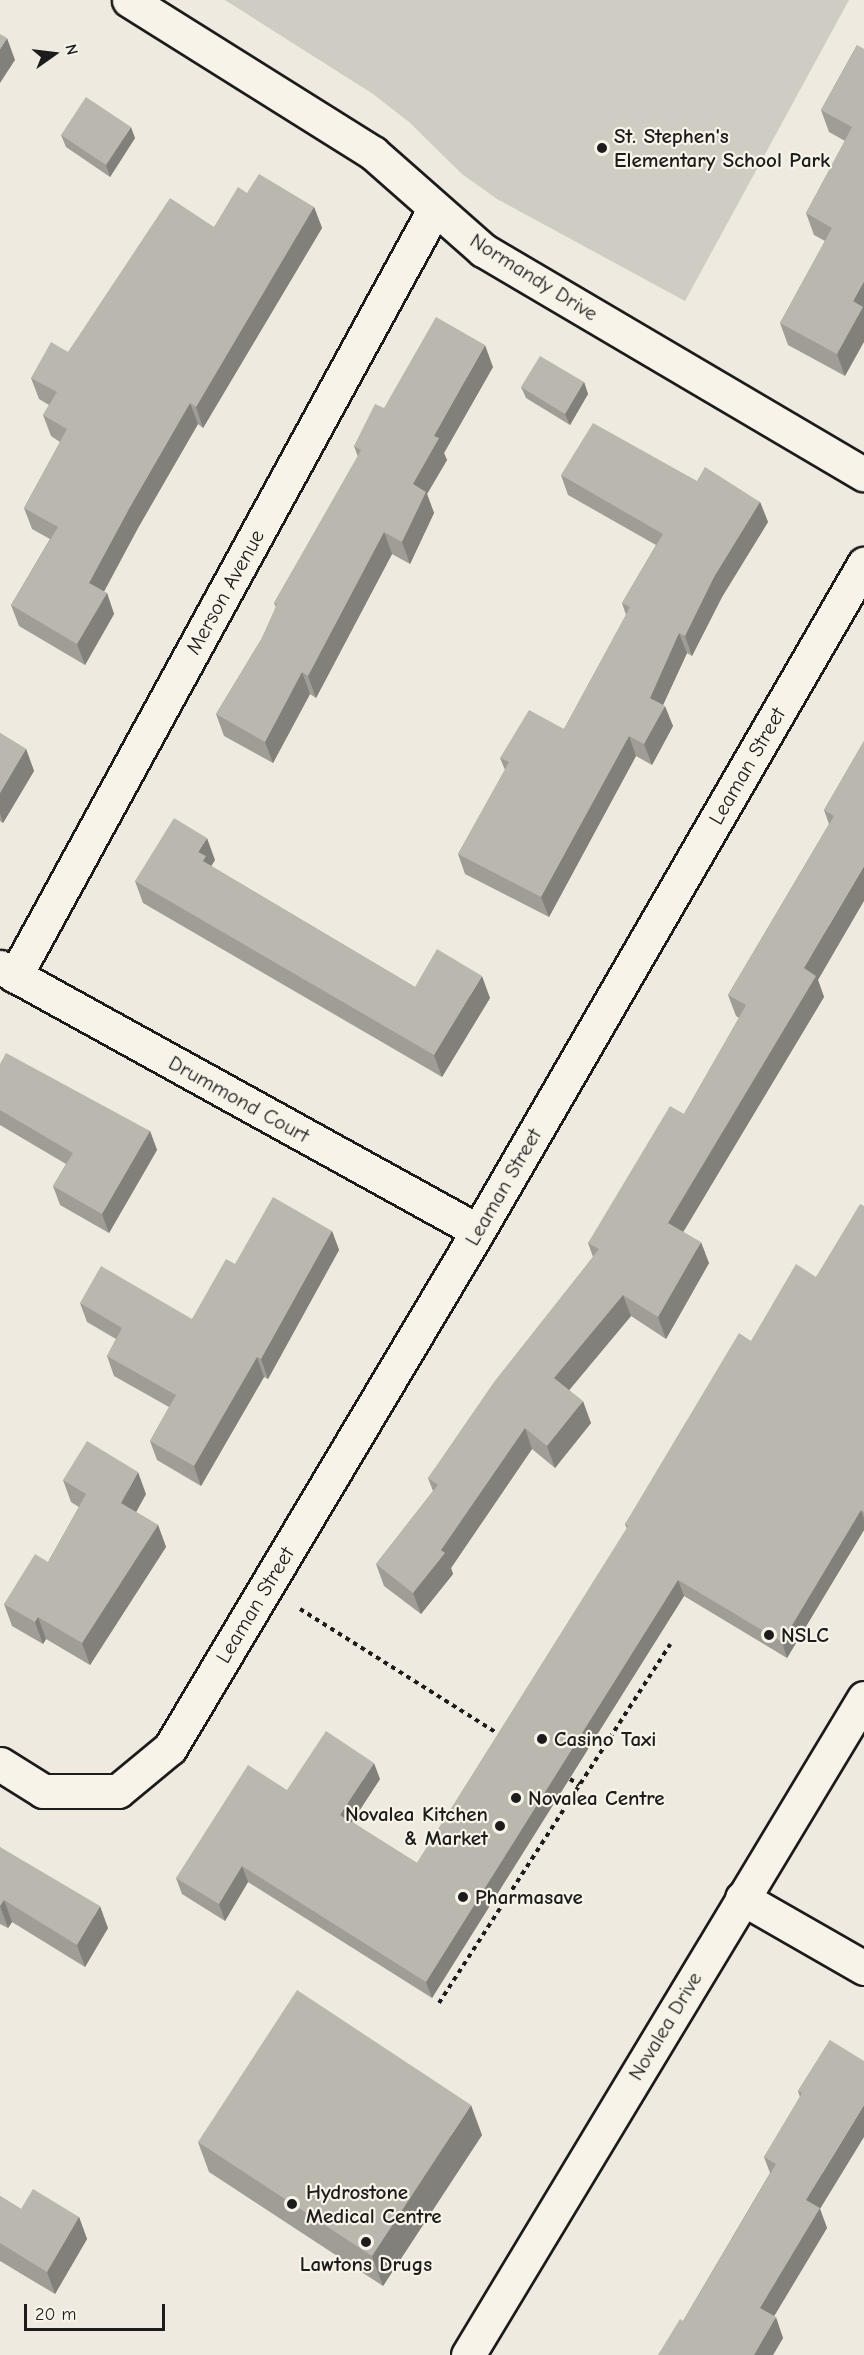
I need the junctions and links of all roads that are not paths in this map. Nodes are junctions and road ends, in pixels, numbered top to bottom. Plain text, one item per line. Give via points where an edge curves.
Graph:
1 (129, 0) edge
2 (435, 208) junction
3 (864, 474) edge
4 (864, 564) edge
5 (7, 971) edge
6 (478, 1231) junction
7 (864, 1698) edge
8 (0, 1764) edge
9 (742, 1898) junction
10 (864, 1968) edge
11 (468, 2355) edge

1 - 2 street, Normandy Drive via 373,153
2 - 3 street, Normandy Drive via 483,250
2 - 5 street, Merson Avenue
4 - 6 street, Leaman Street
5 - 6 street, Drummond Court
6 - 8 street, Leaman Street via 170,1748 118,1791 43,1791
7 - 9 street, Novalea Drive
9 - 10 street
9 - 11 street, Novalea Drive

